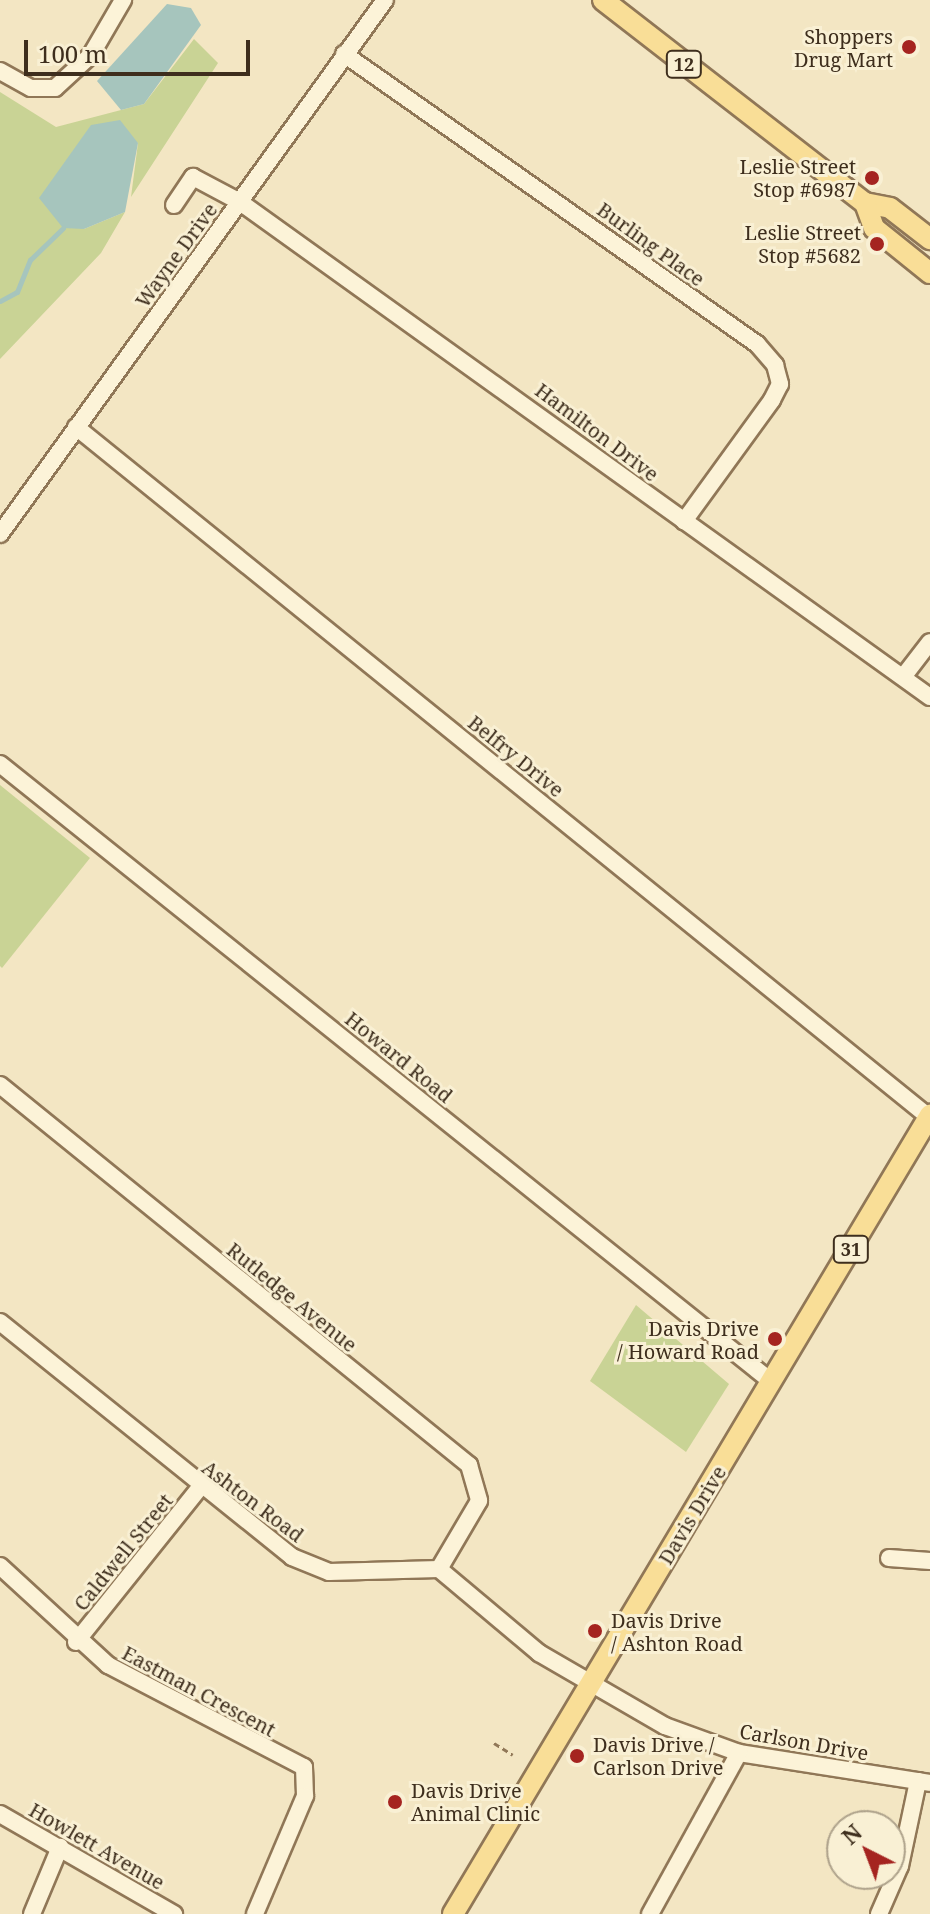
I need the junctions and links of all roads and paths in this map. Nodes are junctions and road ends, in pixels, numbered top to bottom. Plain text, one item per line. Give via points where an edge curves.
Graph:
1 (123, 0) edge
2 (385, 0) edge
3 (603, 0) edge
4 (344, 54) junction
5 (0, 71) edge
6 (240, 202) junction
7 (865, 203) junction
8 (174, 205) dead end
9 (930, 238) edge
10 (913, 259) junction
11 (930, 273) edge
12 (76, 427) junction
13 (684, 521) junction
14 (0, 534) edge
15 (930, 642) edge
16 (903, 677) junction
17 (930, 697) edge
18 (0, 764) edge
19 (0, 1085) edge
20 (930, 1116) edge
21 (0, 1322) edge
22 (772, 1382) junction
23 (201, 1486) junction
24 (889, 1558) dead end
25 (930, 1561) edge
26 (0, 1566) edge
27 (439, 1569) junction
28 (76, 1642) junction
29 (589, 1684) junction
30 (494, 1743) dead end
31 (739, 1753) junction
32 (513, 1755) dead end
33 (924, 1782) edge
34 (0, 1814) edge
35 (60, 1847) junction
36 (32, 1914) edge
37 (174, 1914) edge
38 (255, 1914) edge
39 (453, 1914) edge
40 (650, 1914) edge
41 (879, 1914) edge

1 - 5 street via 91,55 55,88 31,88
2 - 4 street, Wayne Drive
3 - 7 main road, 12
4 - 6 street, Wayne Drive
4 - 13 street, Burling Place via 757,344 775,365 780,384 772,400
6 - 8 street, Hamilton Drive via 193,177
6 - 12 street, Wayne Drive
6 - 13 street, Hamilton Drive
7 - 9 main road, 12 via 890,208
7 - 10 main road, 12 via 874,228
9 - 10 street
10 - 11 main road, 12
12 - 14 street, Wayne Drive
12 - 20 street, Belfry Drive
13 - 16 street, Hamilton Drive
15 - 16 street
16 - 17 street, Hamilton Drive
18 - 22 street, Howard Road
19 - 27 street, Rutledge Avenue via 469,1465 479,1501
20 - 22 main road, Davis Drive / 31
21 - 23 street, Ashton Road
22 - 29 main road, Davis Drive / 31
23 - 27 street, Ashton Road via 292,1557 329,1572
23 - 28 street, Caldwell Street
24 - 25 street
26 - 28 street, Eastman Crescent
27 - 29 street via 539,1653
28 - 38 street, Eastman Crescent via 242,1740 304,1767 305,1796
29 - 31 street, Carlson Drive via 665,1726
29 - 39 main road, Davis Drive / 31
30 - 32 path
31 - 33 street, Carlson Drive
31 - 40 street
33 - 41 street via 900,1866
34 - 35 street, Howlett Avenue
35 - 36 street
35 - 37 street, Howlett Avenue

